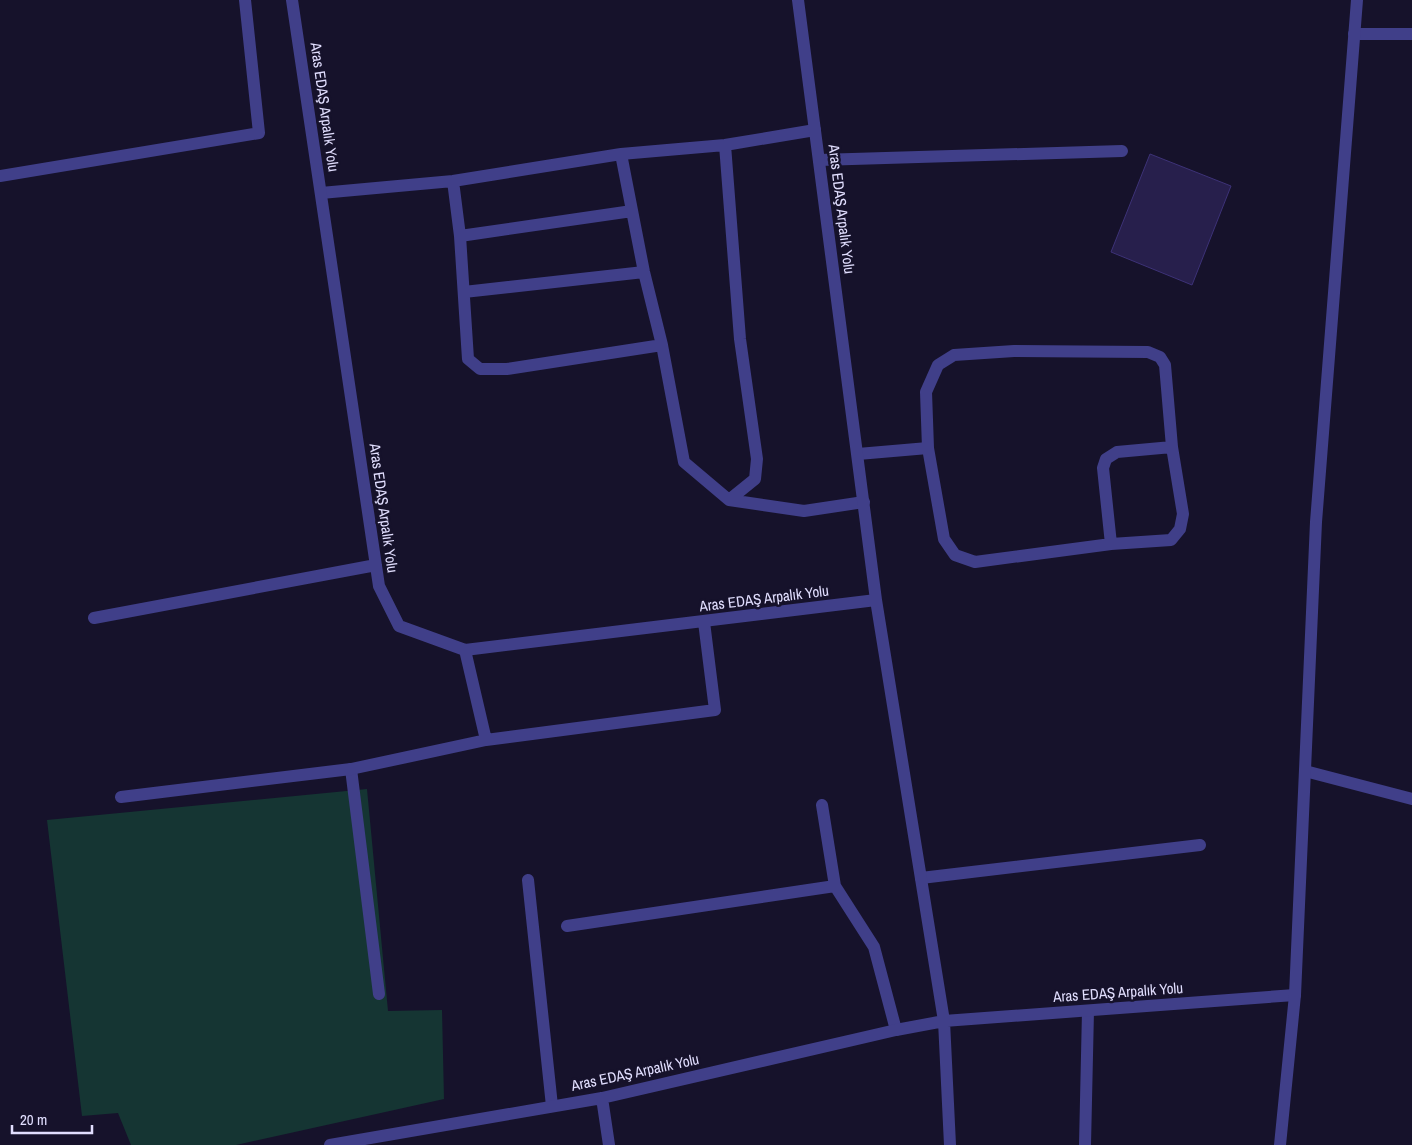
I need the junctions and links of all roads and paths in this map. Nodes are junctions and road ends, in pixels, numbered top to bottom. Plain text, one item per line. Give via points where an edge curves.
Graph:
1 (245, 0) edge
2 (292, 0) edge
3 (798, 0) edge
4 (1357, 0) edge
5 (1354, 34) junction
6 (1412, 34) edge
7 (815, 130) junction
8 (725, 145) junction
9 (1122, 151) dead end
10 (621, 154) junction
11 (819, 160) junction
12 (0, 176) edge
13 (453, 181) junction
14 (321, 193) junction
15 (632, 211) junction
16 (460, 236) junction
17 (644, 272) junction
18 (464, 292) junction
19 (662, 345) junction
20 (1172, 447) junction
21 (928, 448) junction
22 (858, 454) junction
23 (729, 500) junction
24 (864, 502) junction
25 (1111, 544) junction
26 (376, 566) junction
27 (876, 600) junction
28 (94, 618) dead end
29 (704, 622) junction
30 (465, 650) junction
31 (486, 740) junction
32 (351, 769) junction
33 (1305, 771) junction
34 (121, 797) dead end
35 (1412, 799) edge
36 (822, 805) dead end
37 (1200, 845) dead end
38 (921, 878) junction
39 (528, 880) dead end
40 (835, 886) junction
41 (567, 926) dead end
42 (379, 994) dead end
43 (1295, 995) junction
44 (1088, 1011) junction
45 (944, 1022) junction
46 (896, 1030) junction
47 (602, 1098) junction
48 (552, 1106) junction
49 (330, 1145) edge
50 (609, 1145) edge
51 (950, 1145) edge
52 (1085, 1145) edge
53 (1280, 1145) edge

1 - 12 street via 259,133
2 - 14 street, Aras EDAŞ Arpalık Yolu
3 - 7 street, Aras EDAŞ Arpalık Yolu
4 - 5 street
5 - 6 street
5 - 33 street via 1316,522
7 - 8 street
7 - 11 street, Aras EDAŞ Arpalık Yolu
8 - 10 street
8 - 23 street via 740,340 758,459 755,479
9 - 11 street
10 - 13 street
10 - 15 street
11 - 22 street, Aras EDAŞ Arpalık Yolu
13 - 14 street
13 - 16 street
14 - 26 street, Aras EDAŞ Arpalık Yolu
15 - 16 street
15 - 17 street
16 - 18 street
17 - 18 street
17 - 19 street
18 - 19 street via 468,359 480,369 507,370
19 - 23 street via 684,462
20 - 21 street via 1165,365 1160,357 1148,352 1014,351 954,355 938,365 926,392
20 - 25 street via 1117,452 1106,459 1104,468
20 - 25 street via 1183,514 1180,529 1172,540
21 - 22 street
21 - 25 street via 944,539 954,555 975,562
22 - 24 street, Aras EDAŞ Arpalık Yolu
23 - 24 street via 804,510
24 - 27 street, Aras EDAŞ Arpalık Yolu
26 - 28 street
26 - 30 street, Aras EDAŞ Arpalık Yolu via 379,586 399,626
27 - 29 street, Aras EDAŞ Arpalık Yolu
27 - 38 street, Aras EDAŞ Arpalık Yolu
29 - 30 street, Aras EDAŞ Arpalık Yolu
29 - 31 street via 715,710
30 - 31 street
31 - 32 street
32 - 34 street
32 - 42 street
33 - 35 street
33 - 43 street
36 - 40 street
37 - 38 street
38 - 45 street, Aras EDAŞ Arpalık Yolu
39 - 48 street
40 - 41 street
40 - 46 street via 874,947
43 - 44 street, Aras EDAŞ Arpalık Yolu
43 - 53 street
44 - 45 street, Aras EDAŞ Arpalık Yolu
44 - 52 street
45 - 46 street, Aras EDAŞ Arpalık Yolu
45 - 51 street, Aras EDAŞ Arpalık Yolu
46 - 47 street, Aras EDAŞ Arpalık Yolu
47 - 48 street, Aras EDAŞ Arpalık Yolu
47 - 50 street
48 - 49 street, Aras EDAŞ Arpalık Yolu

